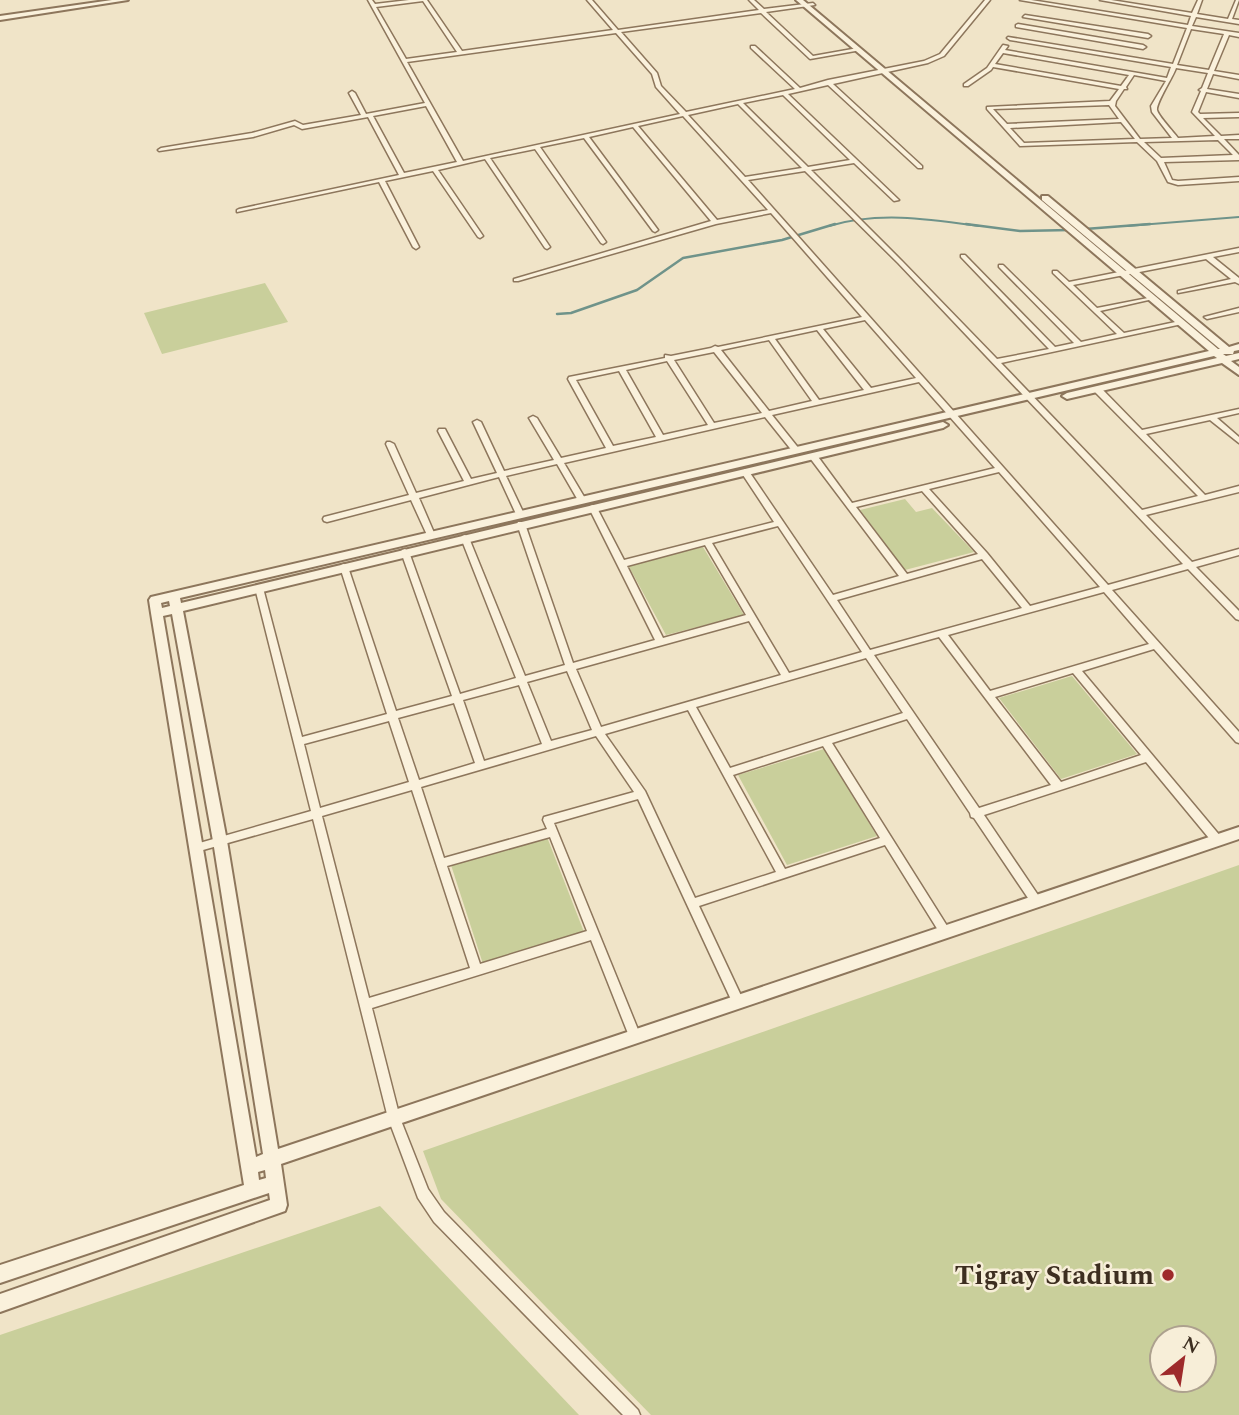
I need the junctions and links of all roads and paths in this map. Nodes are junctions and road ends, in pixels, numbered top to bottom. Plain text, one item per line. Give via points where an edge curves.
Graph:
1 (98, 0) edge
2 (125, 0) edge
3 (423, 0) edge
4 (589, 0) edge
5 (751, 0) edge
6 (988, 0) edge
7 (1022, 0) edge
8 (1102, 0) edge
9 (1161, 0) edge
10 (1200, 0) edge
11 (1238, 0) edge
12 (806, 2) edge
13 (1034, 2) junction
14 (371, 3) edge
15 (1157, 9) junction
16 (1237, 9) edge
17 (763, 11) junction
18 (0, 15) edge
19 (1194, 15) junction
20 (1025, 16) junction
21 (1229, 21) junction
22 (1155, 22) junction
23 (1239, 22) edge
24 (1018, 26) junction
25 (1189, 27) junction
26 (617, 31) junction
27 (1227, 34) junction
28 (1148, 36) junction
29 (1239, 36) edge
30 (1010, 38) junction
31 (753, 47) dead end
32 (1143, 47) junction
33 (858, 50) junction
34 (1082, 50) junction
35 (1002, 51) junction
36 (460, 53) junction
37 (1137, 60) junction
38 (404, 61) junction
39 (1074, 64) junction
40 (992, 65) junction
41 (1174, 66) junction
42 (887, 70) junction
43 (1212, 73) junction
44 (1132, 74) junction
45 (1239, 77) edge
46 (1169, 80) junction
47 (828, 82) junction
48 (966, 85) dead end
49 (1125, 88) junction
50 (798, 89) junction
51 (1202, 90) junction
52 (783, 92) junction
53 (352, 93) dead end
54 (1239, 96) edge
55 (739, 102) junction
56 (1112, 103) junction
57 (429, 104) junction
58 (683, 114) junction
59 (367, 115) junction
60 (1239, 115) edge
61 (1198, 116) junction
62 (1123, 120) junction
63 (635, 124) junction
64 (1006, 126) junction
65 (585, 135) junction
66 (1239, 137) edge
67 (1222, 138) junction
68 (1176, 139) junction
69 (1139, 141) junction
70 (536, 146) junction
71 (161, 150) dead end
72 (486, 157) junction
73 (1238, 157) edge
74 (1160, 160) junction
75 (853, 161) junction
76 (461, 163) junction
77 (920, 167) dead end
78 (435, 168) junction
79 (806, 168) junction
80 (402, 176) junction
81 (744, 179) junction
82 (1239, 179) edge
83 (380, 180) junction
84 (896, 200) dead end
85 (239, 211) dead end
86 (772, 211) junction
87 (715, 222) junction
88 (655, 230) dead end
89 (480, 236) dead end
90 (1079, 238) joint
91 (603, 242) dead end
92 (416, 247) dead end
93 (547, 247) dead end
94 (1239, 250) edge
95 (963, 256) dead end
96 (1206, 256) junction
97 (1001, 266) dead end
98 (1133, 271) junction
99 (1055, 272) dead end
100 (1121, 274) junction
101 (516, 280) dead end
102 (1238, 281) edge
103 (1068, 284) junction
104 (1180, 292) dead end
105 (1151, 298) junction
106 (1095, 310) junction
107 (1239, 310) edge
108 (1207, 317) dead end
109 (867, 318) junction
110 (1180, 323) junction
111 (818, 327) junction
112 (1122, 335) junction
113 (769, 337) junction
114 (1079, 344) junction
115 (715, 348) junction
116 (1053, 349) junction
117 (1232, 354) edge
118 (668, 357) junction
119 (995, 362) junction
120 (621, 368) junction
121 (1239, 372) edge
122 (921, 379) junction
123 (1098, 390) junction
124 (869, 391) junction
125 (1032, 400) junction
126 (817, 403) junction
127 (1239, 411) edge
128 (767, 414) junction
129 (1211, 417) junction
130 (533, 418) dead end
131 (955, 418) junction
132 (477, 422) dead end
133 (712, 426) junction
134 (442, 431) dead end
135 (1140, 433) junction
136 (662, 438) junction
137 (1239, 442) edge
138 (390, 444) dead end
139 (611, 449) junction
140 (796, 450) junction
141 (813, 456) junction
142 (559, 461) junction
143 (1001, 469) junction
144 (745, 472) junction
145 (502, 474) junction
146 (469, 483) junction
147 (925, 489) junction
148 (1239, 489) edge
149 (415, 496) junction
150 (1204, 498) junction
151 (582, 500) junction
152 (850, 506) junction
153 (593, 508) junction
154 (1142, 513) junction
155 (327, 519) dead end
156 (520, 519) junction
157 (780, 523) junction
158 (431, 535) junction
159 (465, 538) junction
160 (707, 542) junction
161 (405, 552) junction
162 (1239, 552) edge
163 (984, 555) junction
164 (621, 564) junction
165 (1189, 566) junction
166 (344, 567) junction
167 (904, 577) junction
168 (260, 588) junction
169 (1106, 589) junction
170 (831, 599) junction
171 (175, 602) junction
172 (1028, 610) junction
173 (751, 617) junction
174 (1239, 617) edge
175 (941, 633) junction
176 (660, 640) junction
177 (1156, 645) junction
178 (867, 654) junction
179 (570, 667) junction
180 (1075, 668) junction
181 (787, 677) junction
182 (522, 682) junction
183 (988, 695) junction
184 (458, 700) junction
185 (690, 705) junction
186 (909, 715) junction
187 (393, 717) junction
188 (598, 732) junction
189 (1239, 739) edge
190 (825, 741) junction
191 (298, 742) junction
192 (548, 746) junction
193 (1148, 757) junction
194 (481, 765) junction
195 (727, 773) junction
196 (415, 785) junction
197 (1059, 786) junction
198 (641, 794) junction
199 (317, 813) junction
200 (975, 814) junction
201 (553, 832) junction
202 (1239, 833) edge
203 (888, 839) junction
204 (1217, 840) junction
205 (220, 841) junction
206 (196, 848) junction
207 (441, 863) junction
208 (782, 873) junction
209 (1036, 901) junction
210 (691, 904) junction
211 (945, 932) junction
212 (594, 934) junction
213 (476, 970) junction
214 (738, 1002) junction
215 (365, 1005) junction
216 (635, 1037) junction
217 (394, 1118) junction
218 (271, 1159) junction
219 (249, 1167) junction
220 (275, 1183) junction
221 (253, 1190) junction
222 (0, 1274) edge
223 (0, 1303) edge
224 (633, 1415) edge

1 - 18 street
2 - 18 street
3 - 14 street
3 - 36 street
4 - 26 street
5 - 17 street
6 - 42 street via 942,55
7 - 13 street
8 - 15 street
9 - 15 street
10 - 19 street
11 - 16 street
12 - 17 street
12 - 33 street
12 - 42 street
13 - 20 street
13 - 22 street
14 - 38 street
15 - 19 street
16 - 21 street
17 - 26 street
17 - 33 street via 812,58
19 - 21 street
19 - 25 street
20 - 24 street
20 - 28 street
21 - 23 street
22 - 25 street
22 - 28 street
24 - 30 street
24 - 32 street
25 - 27 street
25 - 41 street
26 - 36 street
26 - 58 street
27 - 29 street
27 - 43 street
28 - 32 street
30 - 34 street
30 - 35 street
31 - 50 street
32 - 37 street
33 - 42 street
34 - 37 street
34 - 39 street
35 - 39 street
35 - 40 street
36 - 38 street
37 - 41 street
38 - 57 street
39 - 44 street
40 - 48 street
40 - 49 street
41 - 43 street
41 - 46 street
42 - 47 street
42 - 90 street
42 - 98 street
43 - 45 street
43 - 51 street
44 - 46 street
44 - 49 street
46 - 68 street via 1153,109
47 - 50 street
47 - 77 street
49 - 56 street
50 - 52 street
51 - 54 street
51 - 61 street via 1195,112
52 - 55 street
52 - 75 street
53 - 59 street
55 - 58 street
55 - 79 street
56 - 62 street
56 - 64 street via 989,108
57 - 59 street
57 - 76 street
58 - 63 street
58 - 81 street
59 - 71 street via 302,127 295,122 253,135
59 - 80 street
60 - 61 street
61 - 67 street
62 - 64 street
62 - 69 street
63 - 65 street
63 - 87 street
64 - 69 street via 1022,145
65 - 70 street
65 - 88 street
66 - 67 street
67 - 68 street
67 - 73 street
68 - 69 street
69 - 74 street
70 - 72 street
70 - 91 street
72 - 76 street
72 - 93 street
73 - 74 street
74 - 82 street via 1174,183
75 - 79 street
75 - 84 street
76 - 78 street
78 - 80 street
78 - 89 street
79 - 81 street
79 - 119 street
80 - 83 street
81 - 86 street
83 - 85 street
83 - 92 street
86 - 87 street
86 - 109 street
87 - 101 street
90 - 100 street
94 - 96 street
95 - 116 street
96 - 98 street
96 - 102 street
97 - 114 street
98 - 100 street
98 - 117 street
99 - 103 street
100 - 103 street
100 - 105 street
102 - 104 street
103 - 106 street
105 - 106 street
105 - 110 street
106 - 112 street
107 - 108 street
109 - 111 street
109 - 122 street
110 - 112 street
110 - 117 street
111 - 113 street
111 - 124 street
112 - 114 street
113 - 115 street
113 - 126 street
114 - 116 street
115 - 118 street
115 - 128 street
116 - 119 street
117 - 121 street
117 - 123 street
117 - 125 street
118 - 120 street
118 - 133 street
119 - 125 street
120 - 136 street
120 - 139 street via 572,379
122 - 124 street
122 - 131 street
123 - 125 street
123 - 135 street
124 - 126 street
125 - 131 street
125 - 154 street
126 - 128 street
127 - 129 street
128 - 133 street
128 - 140 street
129 - 135 street
129 - 137 street
130 - 142 street
131 - 140 street
131 - 141 street
131 - 143 street
132 - 145 street
133 - 136 street
134 - 146 street
135 - 150 street
136 - 139 street
138 - 149 street
139 - 142 street
140 - 151 street
141 - 144 street
141 - 152 street
142 - 145 street
142 - 151 street
143 - 147 street
143 - 169 street
144 - 153 street
144 - 157 street
145 - 146 street
145 - 156 street
146 - 149 street
147 - 152 street
147 - 163 street
148 - 150 street
149 - 155 street
149 - 158 street
150 - 154 street
151 - 156 street
152 - 167 street
153 - 156 street
153 - 164 street
154 - 165 street
156 - 158 street
156 - 159 street
156 - 179 street
157 - 160 street
157 - 170 street
158 - 171 street
159 - 161 street
159 - 182 street
160 - 164 street
160 - 173 street
161 - 166 street
161 - 184 street
162 - 165 street
163 - 167 street
163 - 172 street
164 - 176 street
165 - 169 street
165 - 174 street
166 - 168 street
166 - 187 street
167 - 170 street
168 - 171 street
168 - 191 street
169 - 172 street
169 - 177 street
170 - 178 street
171 - 205 street
171 - 206 street via 155,600
172 - 175 street
173 - 176 street
173 - 181 street
175 - 178 street
175 - 183 street
176 - 179 street
177 - 180 street
177 - 189 street
178 - 181 street
178 - 186 street
179 - 182 street
179 - 188 street
180 - 183 street
180 - 193 street
181 - 185 street
182 - 184 street
182 - 192 street
183 - 197 street
184 - 187 street
184 - 194 street
185 - 188 street
185 - 195 street
186 - 190 street
186 - 200 street
187 - 191 street
187 - 196 street
188 - 192 street
188 - 198 street
190 - 195 street
190 - 203 street
191 - 199 street
192 - 194 street
193 - 197 street
193 - 204 street
194 - 196 street
195 - 208 street
196 - 199 street
196 - 207 street
197 - 200 street
198 - 201 street via 548,820
198 - 210 street
199 - 205 street
199 - 215 street
200 - 209 street
201 - 207 street
201 - 212 street
202 - 204 street
203 - 208 street
203 - 211 street
204 - 209 street
205 - 206 street
205 - 218 street
206 - 219 street
207 - 213 street
208 - 210 street
209 - 211 street
210 - 214 street
211 - 214 street
212 - 213 street
212 - 216 street
213 - 215 street
214 - 216 street
215 - 217 street
216 - 217 street
217 - 218 street
217 - 224 street via 423,1194 439,1217
218 - 219 street
218 - 220 street
219 - 221 street
220 - 221 street
220 - 223 street via 279,1205
221 - 222 street

